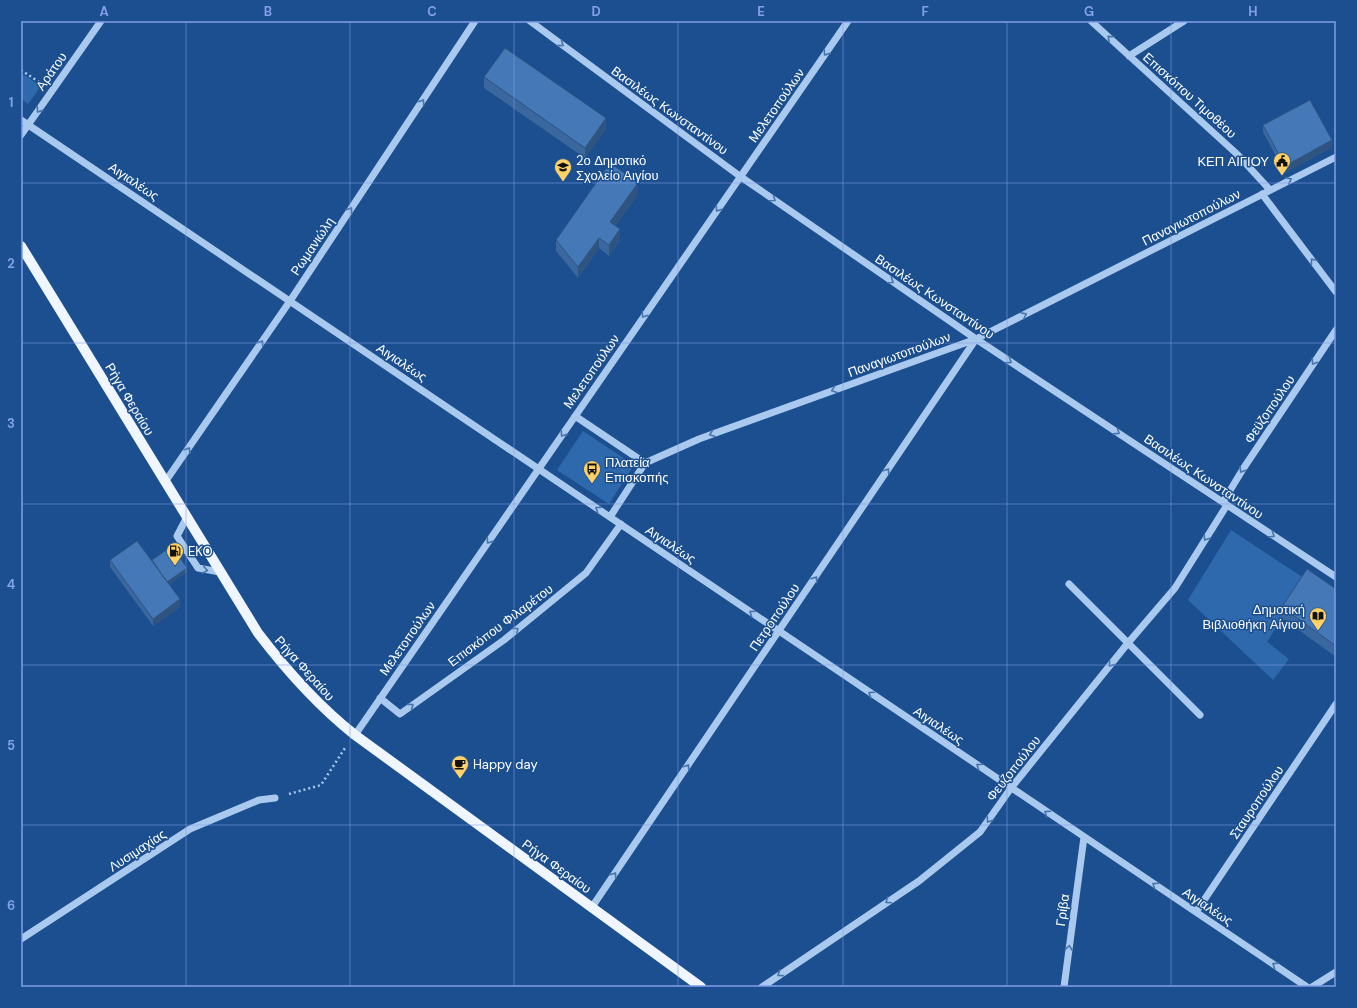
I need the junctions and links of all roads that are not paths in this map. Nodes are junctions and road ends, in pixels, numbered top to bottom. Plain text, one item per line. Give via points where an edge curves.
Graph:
1 (101, 21) edge
2 (475, 21) edge
3 (530, 21) edge
4 (848, 21) edge
5 (1091, 21) edge
6 (1184, 21) edge
7 (1129, 56) junction
8 (21, 120) edge
9 (29, 124) junction
10 (21, 135) edge
11 (1336, 157) edge
12 (741, 176) junction
13 (1270, 190) junction
14 (1262, 194) junction
15 (21, 246) edge
16 (1336, 292) edge
17 (290, 301) junction
18 (1336, 330) edge
19 (976, 339) junction
20 (575, 416) junction
21 (645, 463) junction
22 (539, 469) junction
23 (166, 482) junction
24 (1225, 504) junction
25 (187, 517) junction
26 (610, 517) junction
27 (621, 524) junction
28 (220, 572) junction
29 (1336, 577) edge
30 (1069, 584) dead end
31 (779, 631) junction
32 (1128, 643) junction
33 (380, 698) junction
34 (1336, 704) edge
35 (1200, 715) dead end
36 (354, 735) junction
37 (1011, 788) junction
38 (275, 798) road end
39 (1084, 837) junction
40 (592, 907) junction
41 (1196, 912) junction
42 (21, 940) edge
43 (1336, 972) edge
44 (701, 987) edge
45 (762, 987) edge
46 (1064, 987) edge
47 (1307, 987) edge
48 (1312, 987) edge

1 -> 9 street, Αράτου
17 -> 2 street, Ρωμανιώλη
3 -> 12 street, Βασιλέως Κωνσταντίνου
4 -> 12 street, Μελετοπούλων
7 -> 5 street, Επισκόπου Τιμοθέου
6 - 7 street
7 - 13 street, Επισκόπου Τιμοθέου via 1238,155
8 - 9 street, Αιγιαλέως
9 - 10 street, Αράτου
9 - 17 street, Αιγιαλέως
13 -> 11 street, Παναγιωτοπούλων
12 -> 19 street, Βασιλέως Κωνσταντίνου
12 -> 20 street, Μελετοπούλων
13 - 14 street, Παναγιωτοπούλων
16 -> 14 street
19 -> 14 street, Παναγιωτοπούλων
15 - 23 main road, Ρήγα Φεραίου
17 - 22 street, Αιγιαλέως
23 -> 17 street, Ρωμανιώλη
18 -> 24 street, Φεϋζοπούλου via 1244,469
19 -> 21 street, Παναγιωτοπούλων via 699,439
19 -> 24 street, Βασιλέως Κωνσταντίνου
31 -> 19 street, Πετροπούλου
20 - 21 street
20 -> 22 street, Μελετοπούλων
21 - 26 street
26 -> 22 street, Αιγιαλέως
22 -> 33 street, Μελετοπούλων
23 - 25 main road, Ρήγα Φεραίου
24 -> 29 street, Βασιλέως Κωνσταντίνου
24 -> 32 street, Φευζοπούλου via 1175,588
25 - 28 main road, Ρήγα Φεραίου
25 -> 28 street via 177,536 198,568
26 - 27 street, Αιγιαλέως
31 -> 27 street, Αιγιαλέως
33 -> 27 street, Επισκόπου Φιλαρέτου via 400,714 504,640 586,573
28 - 36 main road, Ρήγα Φεραίου via 274,654 321,707
30 - 32 street
37 -> 31 street, Αιγιαλέως
40 -> 31 street, Πετροπούλου
32 - 35 street
32 -> 37 street, Φευζοπούλου
33 - 36 street, Μελετοπούλων
34 - 41 street, Σταυροπούλου
36 - 40 main road, Ρήγα Φεραίου
39 -> 37 street, Αιγιαλέως
37 -> 45 street, Φευζοπούλου via 980,832 918,880
38 - 42 street, Λυσιμαχίας via 260,800 190,829
41 -> 39 street, Αιγιαλέως
46 -> 39 street, Γρίβα
40 - 44 main road, Ρήγα Φεραίου
47 -> 41 street, Αιγιαλέως
43 - 48 street

